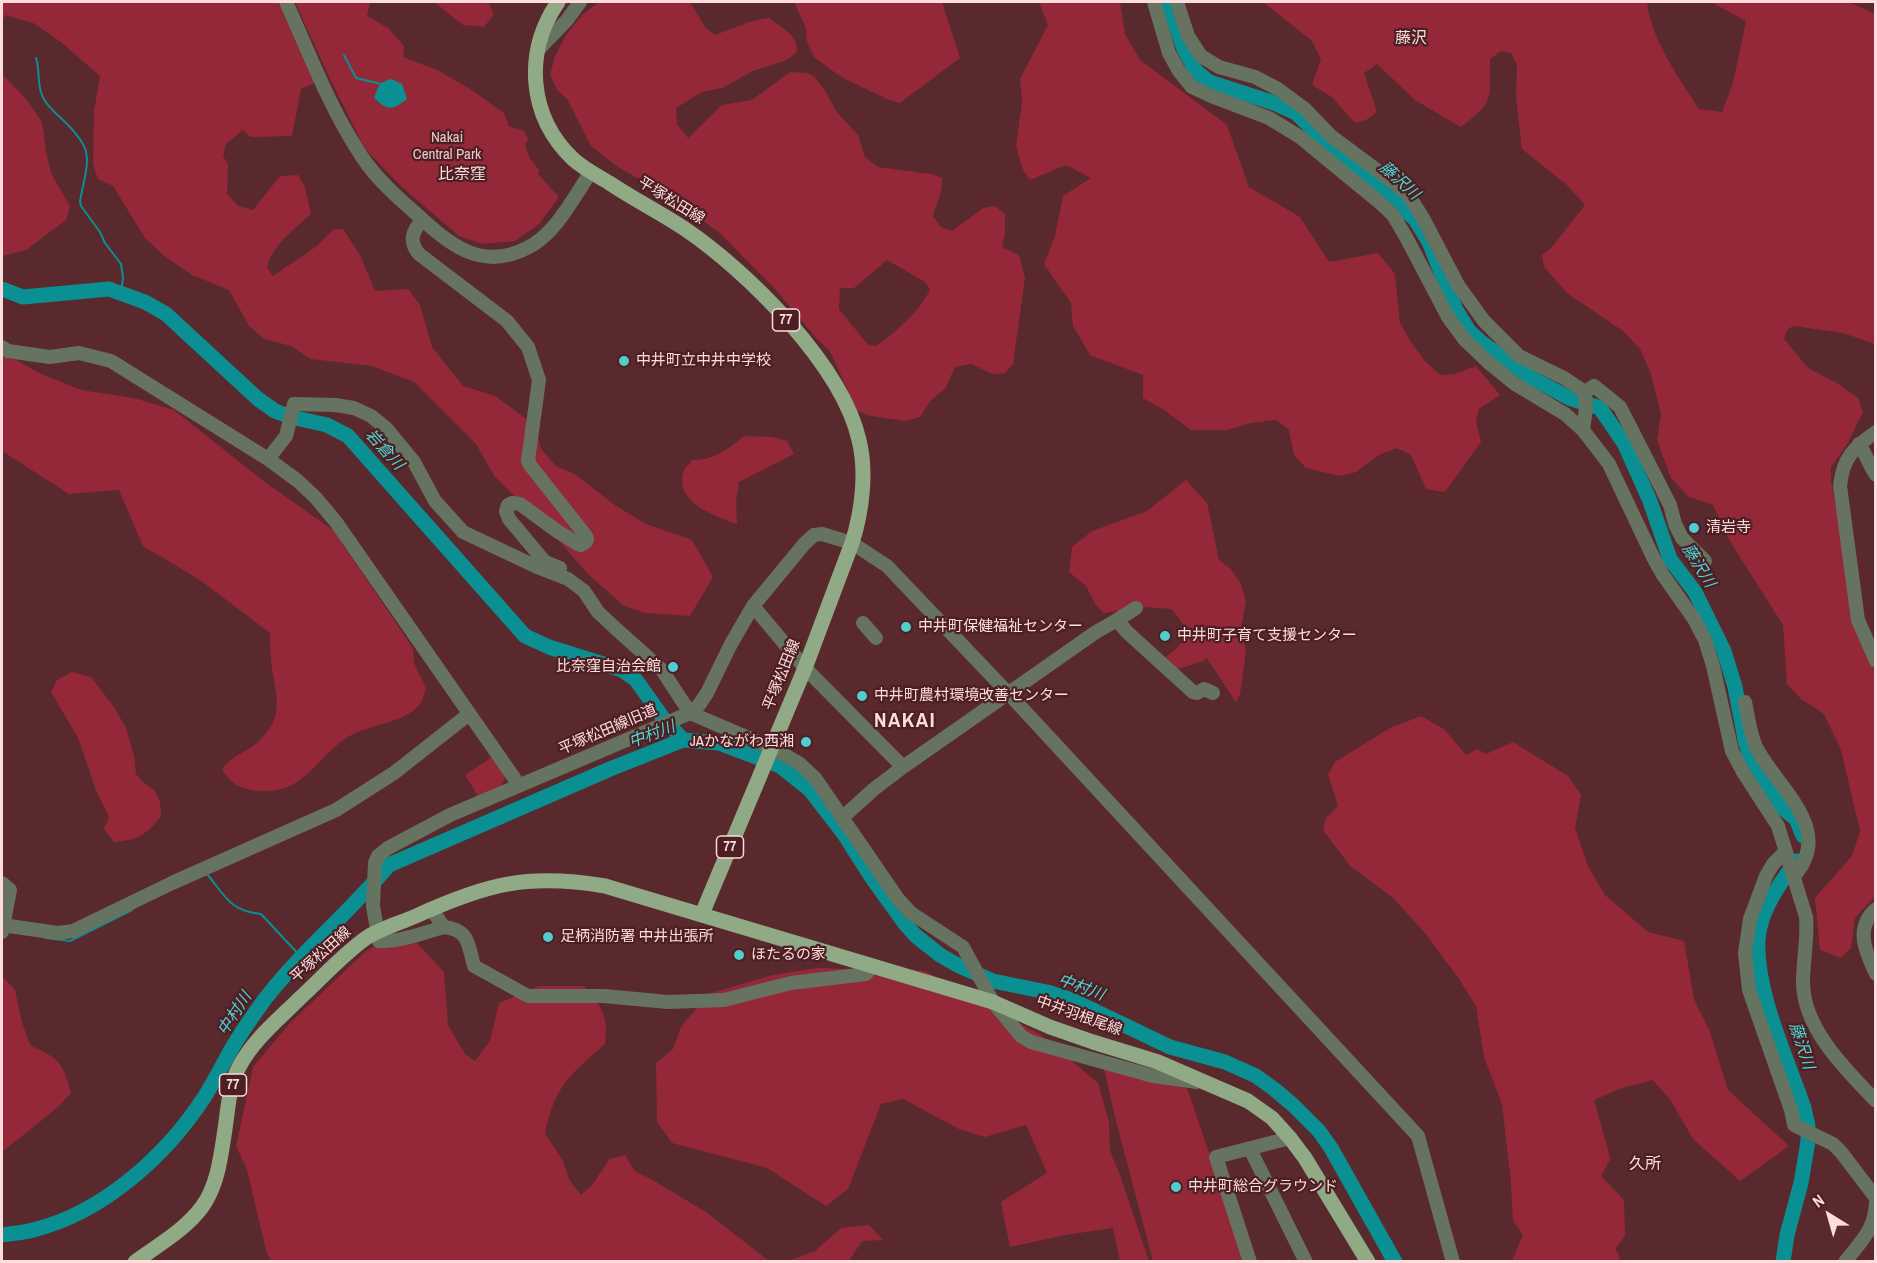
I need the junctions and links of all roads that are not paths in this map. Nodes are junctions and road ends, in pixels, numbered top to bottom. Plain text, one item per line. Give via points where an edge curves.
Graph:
1 (286, 2) edge
2 (558, 2) edge
3 (580, 2) edge
4 (1154, 2) edge
5 (1177, 2) edge
6 (538, 50) junction
7 (591, 172) junction
8 (422, 220) junction
9 (1443, 254) junction
10 (1420, 264) junction
11 (2, 347) edge
12 (1586, 399) junction
13 (1583, 430) junction
14 (1875, 432) edge
15 (1859, 444) junction
16 (268, 459) junction
17 (1875, 475) edge
18 (852, 543) junction
19 (1705, 561) dead end
20 (589, 600) junction
21 (753, 606) junction
22 (1136, 608) dead end
23 (1118, 620) junction
24 (863, 623) dead end
25 (876, 638) dead end
26 (1875, 661) edge
27 (805, 668) junction
28 (1213, 693) dead end
29 (1009, 694) junction
30 (1744, 702) dead end
31 (690, 713) junction
32 (470, 714) junction
33 (770, 751) junction
34 (1763, 759) junction
35 (903, 767) junction
36 (1745, 771) junction
37 (519, 785) junction
38 (843, 817) junction
39 (1785, 849) junction
40 (1794, 876) junction
41 (2, 883) edge
42 (430, 909) junction
43 (1875, 909) edge
44 (702, 914) junction
45 (444, 927) junction
46 (3, 928) edge
47 (378, 933) junction
48 (873, 966) junction
49 (1875, 974) edge
50 (991, 996) junction
51 (1134, 1055) junction
52 (1153, 1076) junction
53 (1211, 1085) junction
54 (1875, 1101) edge
55 (1290, 1138) junction
56 (1250, 1149) junction
57 (1875, 1200) edge
58 (135, 1262) edge
59 (1250, 1262) edge
60 (1306, 1262) edge
61 (1368, 1262) edge
62 (1453, 1262) edge
63 (1845, 1262) edge

1 - 8 street via 358,151 385,185
2 - 6 main road, 平塚松田線 / 77 via 546,22
3 - 6 street
4 - 10 street via 1169,53 1192,87 1269,118 1300,137 1392,215
5 - 9 street via 1188,36 1201,56 1219,68 1255,77 1305,109 1331,136 1409,196
6 - 7 main road, 平塚松田線 / 77 via 534,63 536,90 543,117 573,159
7 - 8 street via 547,234 512,254 484,256 461,249
7 - 18 main road, 平塚松田線 / 77 via 684,229 747,279 777,309 827,372 851,416 860,447 861,500
8 - 20 street via 412,235 414,249 507,321 528,347 539,381 528,461 586,536 586,542 578,544 520,504 512,503 506,511 546,562 584,582 592,591
9 - 10 street
9 - 12 street via 1458,285 1484,321 1519,356 1564,378
10 - 13 street via 1448,317 1488,363
11 - 16 street via 51,357 79,353 111,361
12 - 13 street
12 - 19 street via 1594,387 1620,407 1682,537
13 - 36 street via 1609,464 1653,557 1705,639 1732,751
14 - 15 street
15 - 17 street
15 - 26 street via 1848,455 1840,486 1858,620
16 - 20 street via 286,436 294,404 354,408 386,428 414,462 435,501 464,532 568,579
16 - 32 street via 298,481 336,522
18 - 21 street, 平塚松田線旧道 via 814,535
18 - 27 main road, 平塚松田線 / 77
18 - 29 street via 887,566
20 - 31 street via 662,670
21 - 27 street
21 - 31 street, 平塚松田線旧道 via 707,693
22 - 23 street
23 - 28 street via 1193,693 1204,689
23 - 29 street
24 - 25 street
27 - 33 main road, 平塚松田線 / 77
27 - 35 street
29 - 35 street
29 - 62 street via 1418,1136
30 - 34 street
31 - 33 street
31 - 37 street, 平塚松田線旧道
32 - 37 street
32 - 46 street via 394,773 336,810 73,931
33 - 38 street via 799,763
33 - 44 main road, 平塚松田線 / 77
34 - 36 street
34 - 40 street via 1804,817 1808,831 1804,859
35 - 38 street
36 - 39 street via 1778,826
37 - 47 street, 平塚松田線旧道 via 450,815 376,858 374,900
38 - 50 street via 898,899 911,913 963,947
39 - 40 street
39 - 57 street via 1766,876 1750,919 1745,953 1749,990 1794,1125 1833,1144
40 - 54 street via 1806,917 1803,982 1808,1011 1817,1030
41 - 46 street via 10,890
42 - 44 main road, 平塚松田線 / 77 via 507,883 560,880 605,886
42 - 45 street
42 - 47 main road, 平塚松田線 / 77
43 - 49 street via 1865,924 1863,942
44 - 48 main road, 中井羽根尾線
45 - 47 street via 388,941 379,941
45 - 48 street via 457,928 466,937 474,966 528,996 604,996 668,1002 724,1000 792,983 866,974
47 - 58 main road, 平塚松田線 / 77 via 343,957 247,1054 232,1085 221,1156 202,1207
48 - 50 main road, 中井羽根尾線
50 - 51 main road, 中井羽根尾線 via 1050,1027
50 - 52 street via 1021,1036 1031,1042
51 - 52 street via 1140,1065 1152,1070
51 - 53 main road, 中井羽根尾線
52 - 53 street
53 - 55 main road, 中井羽根尾線 via 1248,1101 1272,1118
55 - 56 street
55 - 61 main road, 中井羽根尾線
56 - 59 street via 1216,1157
56 - 60 street
57 - 63 street via 1872,1226

